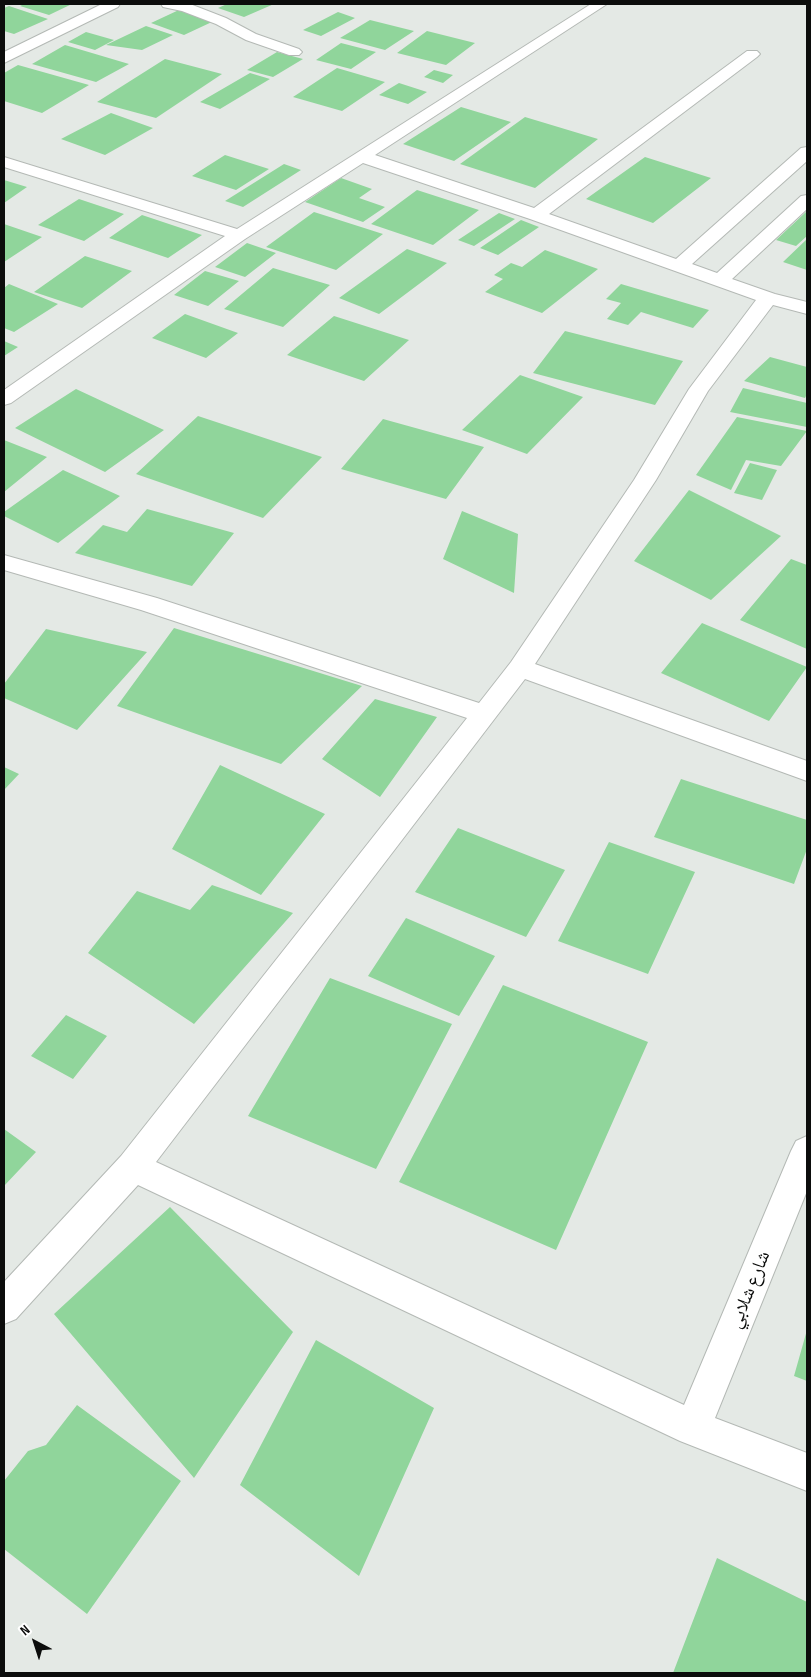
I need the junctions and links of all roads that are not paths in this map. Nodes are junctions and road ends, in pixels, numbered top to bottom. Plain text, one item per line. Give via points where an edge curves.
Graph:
1 (113, 4) edge
2 (168, 4) edge
3 (600, 4) edge
4 (294, 52) dead end
5 (752, 54) dead end
6 (4, 58) edge
7 (807, 152) edge
8 (363, 157) junction
9 (4, 162) edge
10 (807, 200) edge
11 (536, 215) junction
12 (239, 235) junction
13 (678, 267) junction
14 (719, 281) junction
15 (768, 298) junction
16 (807, 308) edge
17 (4, 399) edge
18 (4, 562) edge
19 (520, 668) junction
20 (484, 714) junction
21 (807, 771) edge
22 (807, 1151) edge
23 (133, 1167) junction
24 (4, 1307) edge
25 (693, 1428) junction
26 (807, 1472) edge

1 - 6 street
2 - 4 street via 185,7 221,21 251,38
3 - 8 street via 493,70
5 - 11 street
7 - 13 street
8 - 11 street
8 - 12 street
9 - 12 street
10 - 14 street
11 - 13 street
12 - 17 street
13 - 14 street
14 - 15 street
15 - 16 street
15 - 19 street via 698,390 645,480
18 - 20 street via 149,604
19 - 20 street
19 - 21 street
20 - 23 street
22 - 25 street, شارع شلابي
23 - 24 street
23 - 25 street
25 - 26 street

